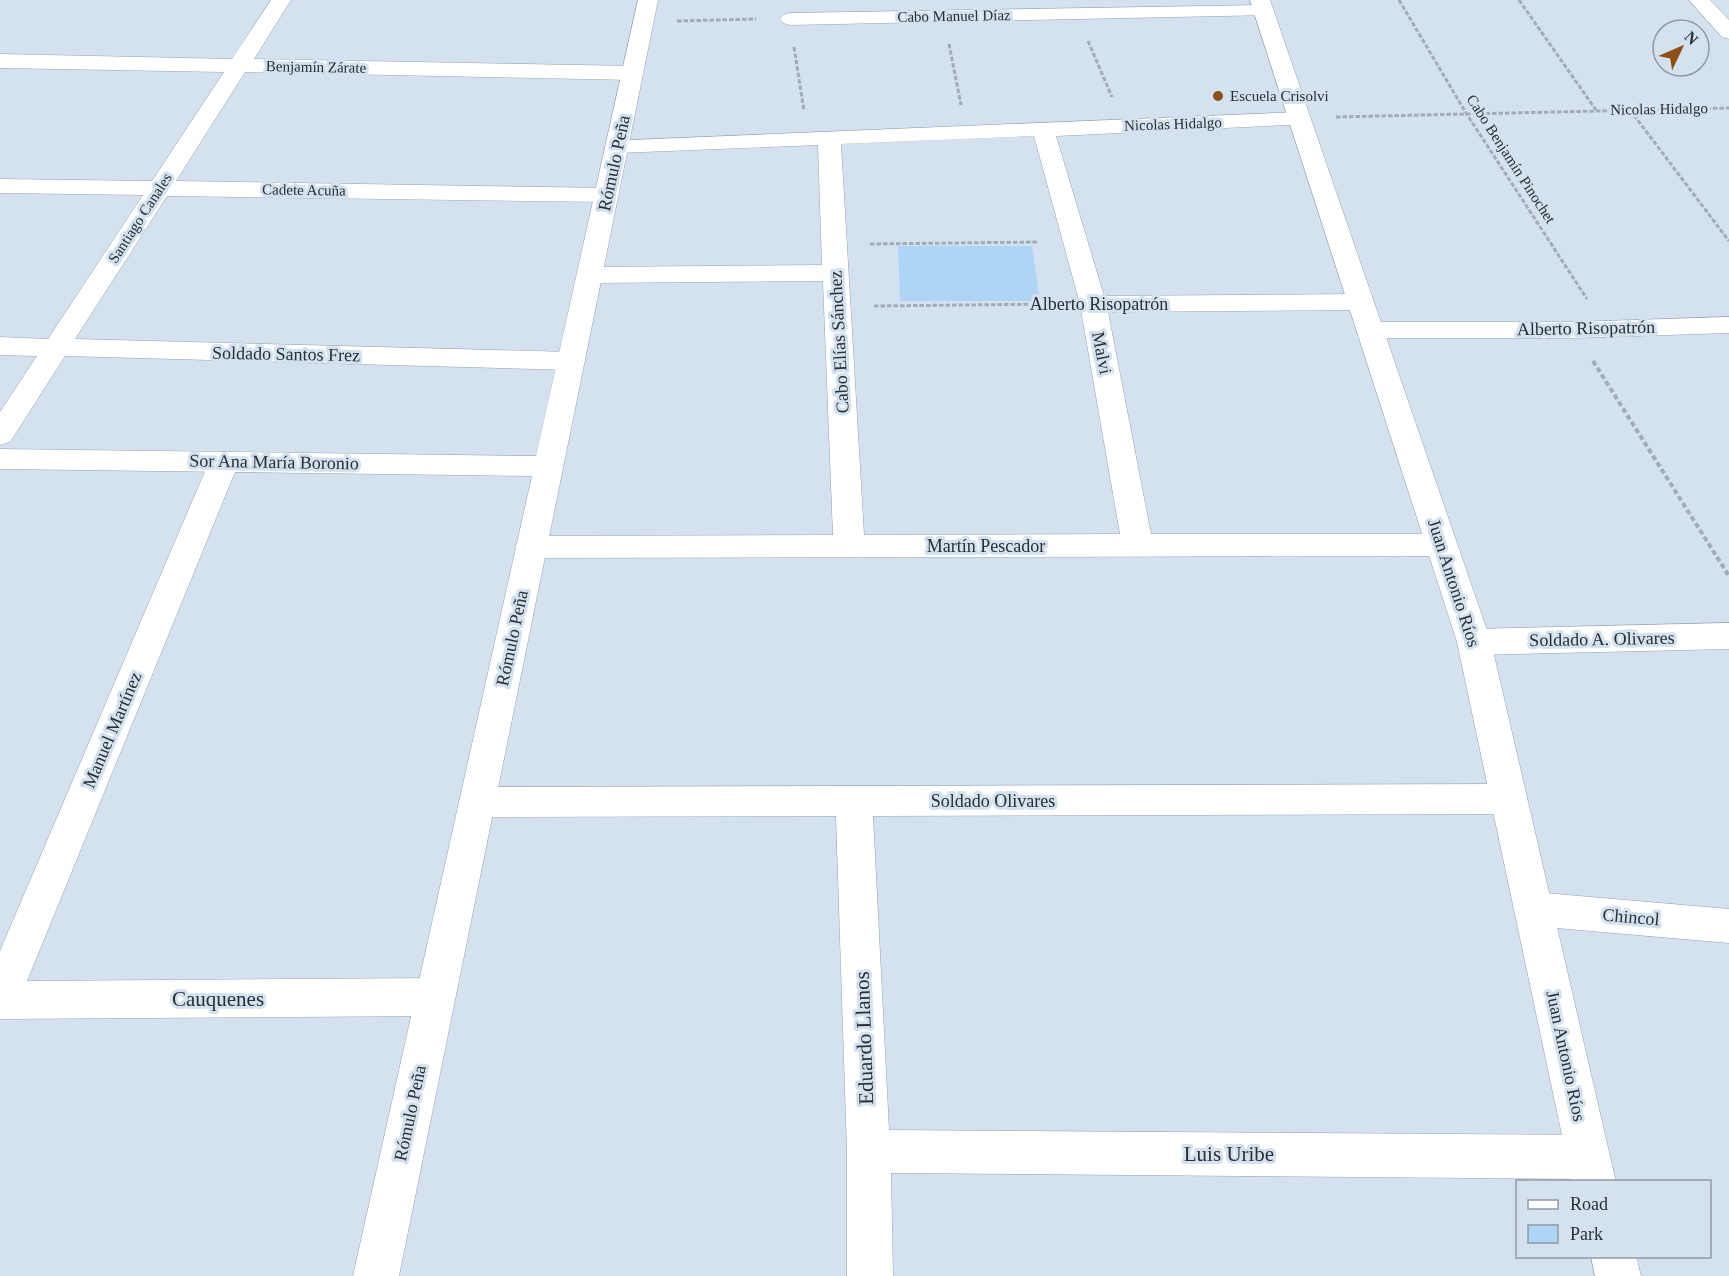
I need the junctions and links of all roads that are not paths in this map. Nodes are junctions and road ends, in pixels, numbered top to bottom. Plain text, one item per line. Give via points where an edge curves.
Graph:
1 (281, 0) edge
2 (1699, 0) edge
3 (1262, 5) edge
4 (646, 11) edge
5 (790, 19) road end
6 (1729, 33) edge
7 (0, 61) edge
8 (239, 65) junction
9 (633, 73) junction
10 (1300, 119) junction
11 (1043, 129) junction
12 (818, 138) junction
13 (618, 146) junction
14 (0, 186) edge
15 (159, 189) junction
16 (607, 195) junction
17 (836, 273) junction
18 (590, 275) junction
19 (1361, 302) junction
20 (1093, 304) junction
21 (1729, 325) edge
22 (1371, 330) junction
23 (0, 346) edge
24 (56, 348) junction
25 (571, 361) junction
26 (0, 435) edge
27 (0, 459) edge
28 (224, 462) junction
29 (549, 466) junction
30 (1441, 545) junction
31 (1138, 546) junction
32 (531, 547) junction
33 (849, 547) junction
34 (1729, 636) edge
35 (1474, 642) junction
36 (1509, 800) junction
37 (854, 801) junction
38 (477, 802) junction
39 (1533, 909) junction
40 (1729, 926) edge
41 (435, 997) junction
42 (0, 999) edge
43 (869, 1151) junction
44 (1591, 1169) edge
45 (1613, 1258) edge
46 (376, 1276) edge
47 (870, 1276) edge
48 (1618, 1276) edge

1 - 8 street, Santiago Canales
2 - 6 street
3 - 5 street, Cabo Manuel Díaz via 1077,14
3 - 10 street, Juan Antonio Ríos
4 - 9 street, Rómulo Peña
7 - 8 street, Benjamín Zárate
8 - 9 street, Benjamín Zárate
8 - 15 street, Santiago Canales
9 - 13 street, Rómulo Peña
10 - 11 street, Nicolas Hidalgo
10 - 19 street, Juan Antonio Ríos
11 - 12 street, Nicolas Hidalgo
11 - 20 street, Malvi
12 - 13 street, Nicolas Hidalgo
12 - 17 street, Cabo Elías Sánchez
13 - 16 street, Rómulo Peña
14 - 15 street, Cadete Acuña
15 - 16 street, Cadete Acuña
15 - 24 street, Santiago Canales
16 - 18 street, Rómulo Peña
17 - 18 street
17 - 33 street, Cabo Elías Sánchez
18 - 25 street, Rómulo Peña
19 - 20 street, Alberto Risopatrón
19 - 22 street, Juan Antonio Ríos
20 - 31 street, Malvi
21 - 22 street, Alberto Risopatrón
22 - 30 street, Juan Antonio Ríos
23 - 24 street, Soldado Santos Frez
24 - 25 street, Soldado Santos Frez
24 - 26 street, Santiago Canales
25 - 29 street, Rómulo Peña
27 - 28 street, Sor Ana María Boronio
28 - 29 street, Sor Ana María Boronio
28 - 42 street, Manuel Martínez
29 - 32 street, Rómulo Peña
30 - 31 street, Martín Pescador
30 - 35 street, Juan Antonio Ríos
31 - 33 street, Martín Pescador
32 - 33 street, Martín Pescador
32 - 38 street, Rómulo Peña
34 - 35 street, Soldado A. Olivares
35 - 36 street, Juan Antonio Ríos
36 - 37 street, Soldado Olivares
36 - 39 street, Juan Antonio Ríos
37 - 38 street, Soldado Olivares
37 - 43 street, Eduardo Llanos
38 - 41 street, Rómulo Peña
39 - 40 street, Chincol
39 - 44 street, Juan Antonio Ríos
41 - 42 street, Cauquenes
41 - 46 street, Rómulo Peña
43 - 44 street, Luis Uribe
43 - 47 street, Eduardo Llanos
45 - 48 street

